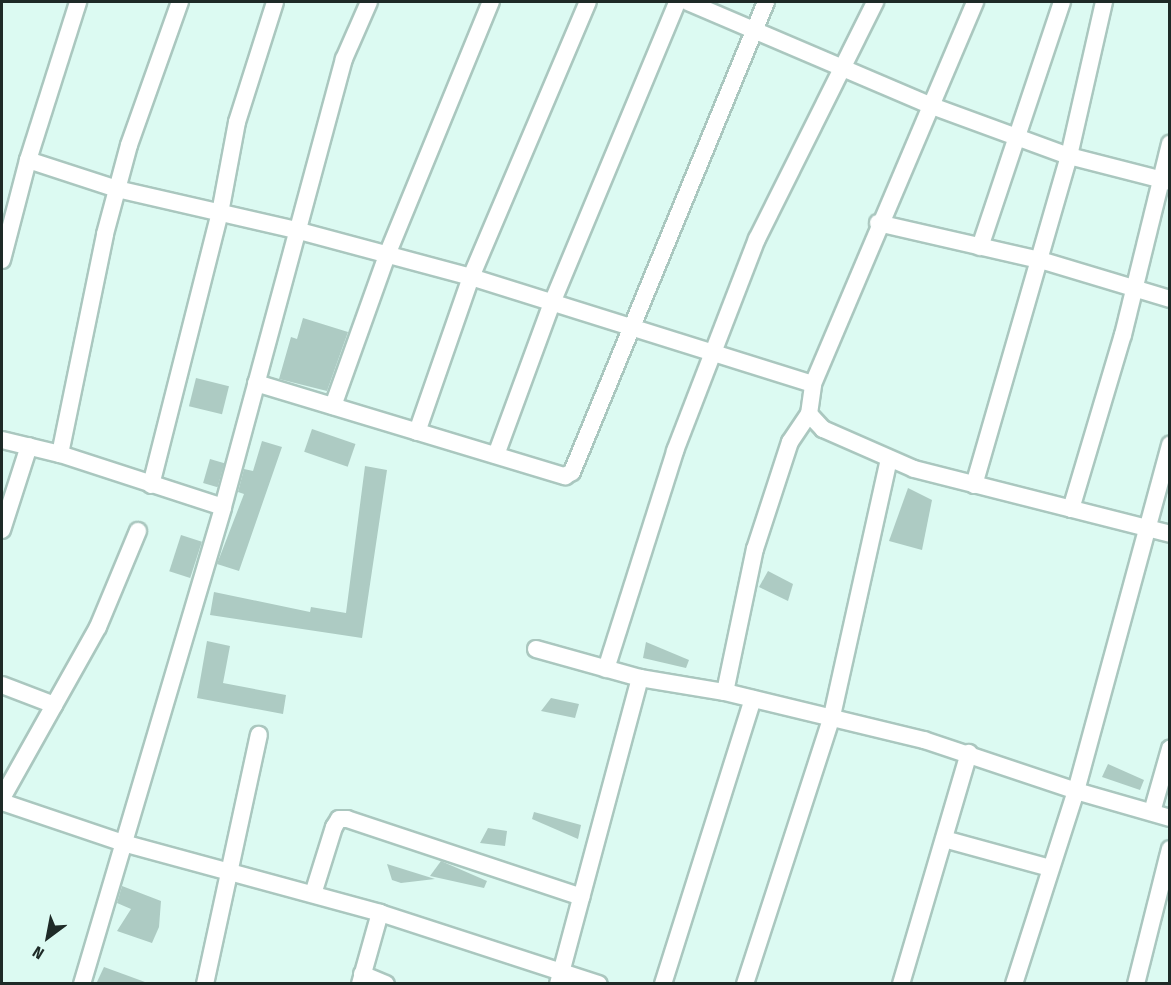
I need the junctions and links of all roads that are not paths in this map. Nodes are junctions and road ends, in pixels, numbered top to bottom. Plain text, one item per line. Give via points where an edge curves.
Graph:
1 (78, 2) edge
2 (180, 2) edge
3 (275, 2) edge
4 (369, 2) edge
5 (491, 2) edge
6 (588, 2) edge
7 (677, 2) edge
8 (688, 2) edge
9 (766, 2) edge
10 (875, 2) edge
11 (975, 2) edge
12 (1062, 2) edge
13 (1104, 2) edge
14 (753, 30) junction
15 (845, 68) junction
16 (932, 106) junction
17 (1015, 134) junction
18 (1170, 144) edge
19 (1069, 156) junction
20 (28, 160) junction
21 (1165, 181) edge
22 (117, 189) junction
23 (220, 213) junction
24 (878, 223) junction
25 (296, 230) junction
26 (980, 246) junction
27 (387, 255) junction
28 (2, 260) edge
29 (1040, 260) junction
30 (471, 277) junction
31 (1134, 289) junction
32 (1170, 299) edge
33 (552, 303) junction
34 (629, 326) junction
35 (714, 354) junction
36 (256, 383) junction
37 (813, 384) junction
38 (333, 406) junction
39 (809, 414) junction
40 (417, 432) junction
41 (2, 440) edge
42 (1170, 445) edge
43 (29, 446) junction
44 (60, 453) junction
45 (496, 455) junction
46 (890, 459) junction
47 (151, 485) junction
48 (974, 485) junction
49 (223, 507) junction
50 (1071, 509) junction
51 (1148, 528) junction
52 (2, 531) edge
53 (138, 531) dead end
54 (1170, 534) edge
55 (536, 649) dead end
56 (606, 669) junction
57 (639, 678) junction
58 (2, 685) edge
59 (725, 692) junction
60 (753, 699) junction
61 (54, 705) junction
62 (832, 716) junction
63 (259, 735) dead end
64 (1170, 749) edge
65 (969, 753) junction
66 (1076, 791) junction
67 (2, 800) edge
68 (1152, 812) junction
69 (1170, 818) edge
70 (944, 839) junction
71 (123, 843) junction
72 (1170, 849) edge
73 (1050, 868) junction
74 (230, 873) junction
75 (313, 894) junction
76 (581, 897) junction
77 (380, 913) junction
78 (560, 977) edge
79 (361, 979) edge
80 (82, 984) edge
81 (205, 984) edge
82 (386, 984) edge
83 (599, 984) edge
84 (663, 984) edge
85 (745, 984) edge
86 (901, 984) edge
87 (1014, 984) edge
88 (1136, 984) edge

1 - 20 street
2 - 22 street
3 - 23 street via 237,122
4 - 25 street via 344,60
5 - 27 street
6 - 30 street
7 - 33 street
8 - 14 street
9 - 14 street
10 - 15 street
11 - 16 street
12 - 17 street via 1044,65
13 - 19 street
14 - 15 street
14 - 34 street via 738,77
15 - 16 street
15 - 35 street via 757,239
16 - 17 street
16 - 24 street
17 - 19 street
17 - 26 street
18 - 21 street
19 - 21 street
19 - 29 street
20 - 22 street
20 - 28 street
21 - 31 street
22 - 23 street
22 - 44 street
23 - 25 street
23 - 47 street
24 - 26 street
24 - 37 street
25 - 27 street
25 - 36 street
26 - 29 street
27 - 30 street
27 - 38 street
29 - 31 street
29 - 48 street
30 - 33 street
30 - 40 street
31 - 32 street
31 - 50 street
33 - 34 street
33 - 45 street
34 - 35 street
34 - 45 street via 572,472 565,476
35 - 37 street
35 - 56 street via 675,450
36 - 38 street
36 - 49 street
37 - 39 street
38 - 40 street
39 - 46 street via 823,429
39 - 59 street via 790,442 755,549
40 - 45 street
41 - 43 street
42 - 51 street
43 - 44 street
43 - 52 street
44 - 47 street
46 - 48 street
46 - 62 street
47 - 49 street
48 - 50 street
49 - 71 street
50 - 51 street
51 - 54 street
51 - 66 street
53 - 61 street via 98,627
55 - 56 street
56 - 57 street
57 - 59 street
57 - 76 street
58 - 61 street
59 - 60 street
60 - 62 street
60 - 84 street
61 - 67 street
62 - 65 street
62 - 85 street
63 - 74 street
64 - 68 street
65 - 66 street
65 - 70 street
66 - 68 street
66 - 73 street
67 - 71 street
68 - 69 street
70 - 73 street
70 - 86 street
71 - 74 street
71 - 80 street
72 - 88 street
73 - 87 street
74 - 75 street
74 - 81 street
75 - 76 street via 334,827 339,819 347,819
75 - 77 street
76 - 78 street
77 - 78 street
77 - 79 street
78 - 83 street
79 - 82 street

